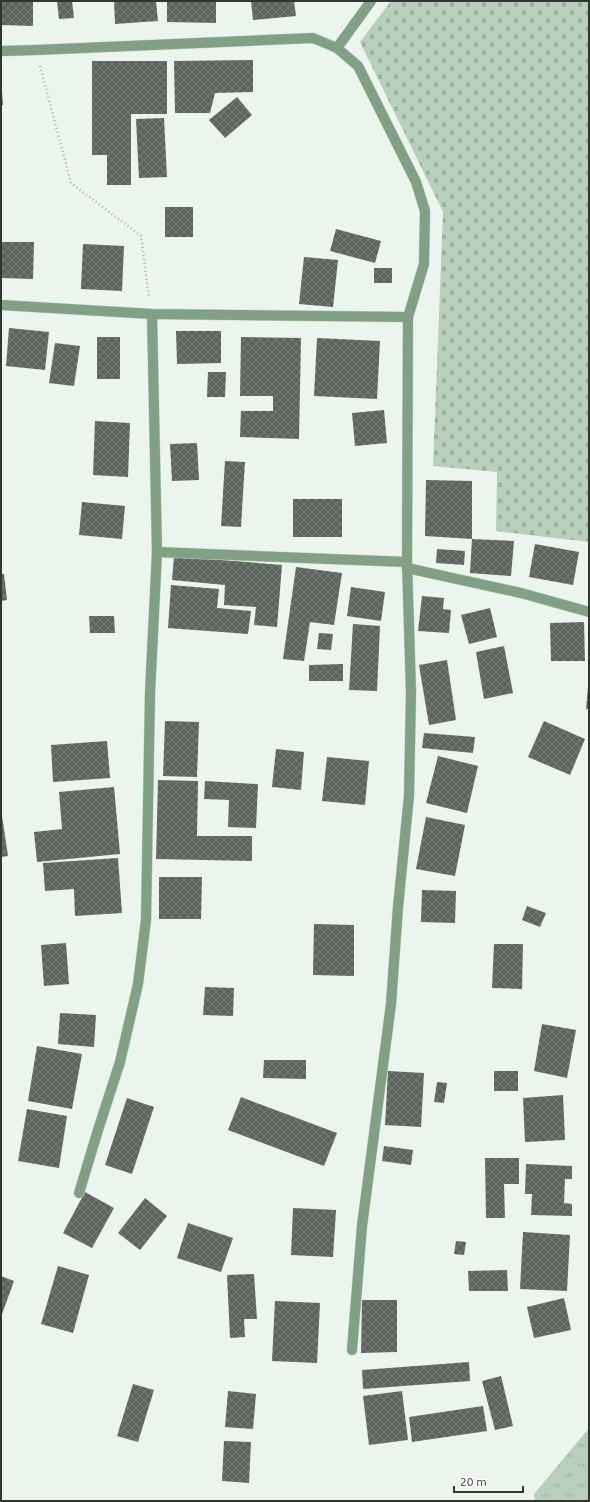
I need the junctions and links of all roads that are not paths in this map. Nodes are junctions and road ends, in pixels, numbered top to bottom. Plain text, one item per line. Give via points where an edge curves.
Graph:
1 (371, 1) edge
2 (336, 48) junction
3 (1, 51) edge
4 (1, 305) edge
5 (152, 314) junction
6 (408, 317) junction
7 (157, 552) junction
8 (407, 565) junction
9 (589, 612) edge
10 (79, 1193) dead end
11 (352, 1350) dead end

1 - 2 street
2 - 3 street via 313,38
2 - 6 street via 358,66 416,182 425,211 424,264
4 - 5 street
5 - 6 street
5 - 7 street
6 - 8 street
7 - 8 street
7 - 10 street via 150,693 146,920 139,977 120,1062
8 - 9 street
8 - 11 street via 411,692 409,796 391,1004 362,1226

